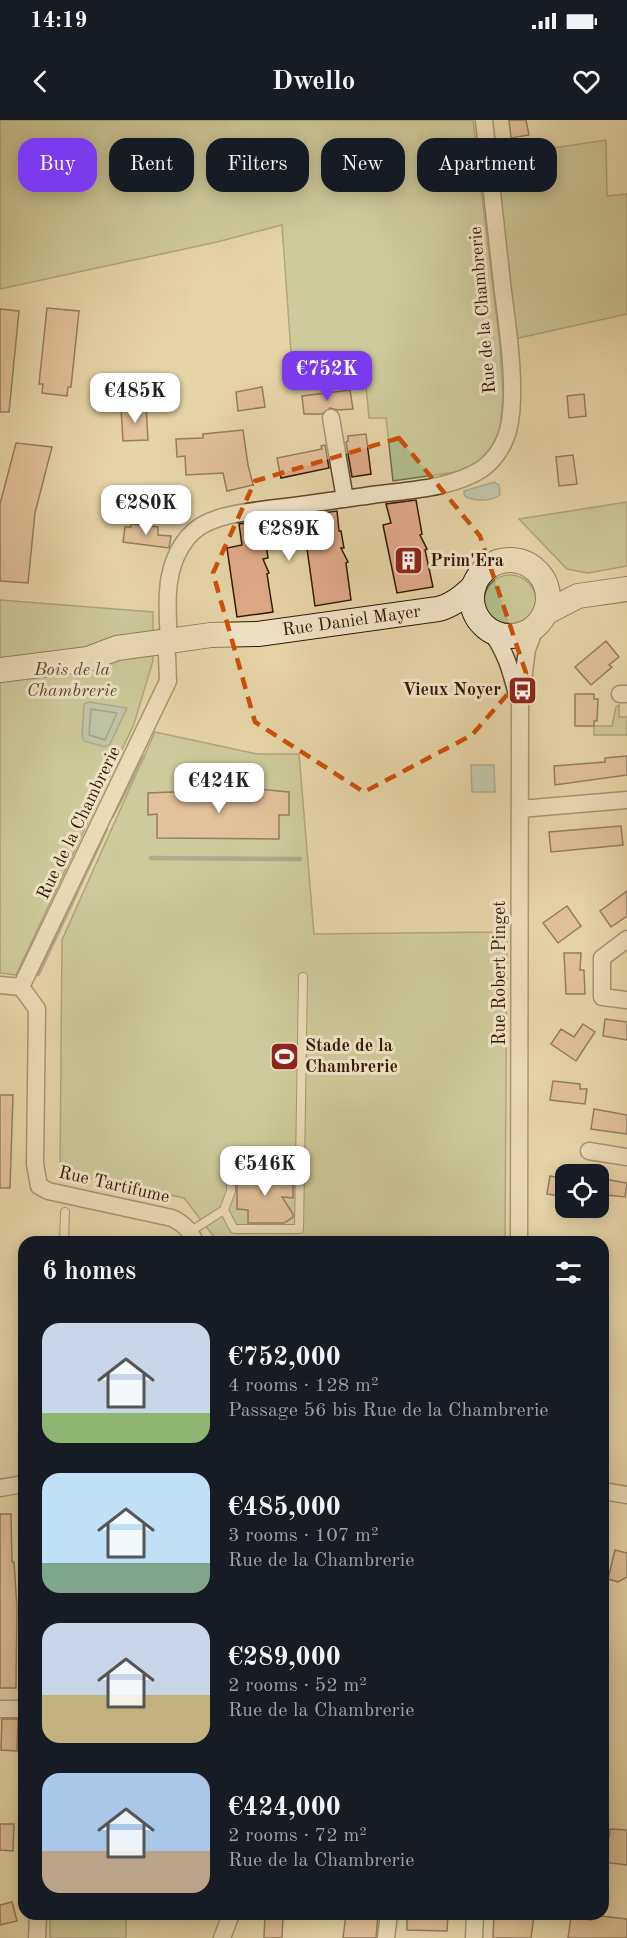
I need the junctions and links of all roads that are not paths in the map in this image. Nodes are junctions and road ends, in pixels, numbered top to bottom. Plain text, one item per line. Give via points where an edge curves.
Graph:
1 (484, 120) edge
2 (332, 418) dead end
3 (345, 499) junction
4 (474, 586) junction
5 (546, 586) junction
6 (627, 589) edge
7 (578, 596) junction
8 (444, 608) junction
9 (540, 620) junction
10 (483, 623) junction
11 (168, 648) junction
12 (518, 665) junction
13 (0, 670) edge
14 (627, 800) edge
15 (520, 809) junction
16 (627, 939) edge
17 (303, 977) dead end
18 (0, 985) edge
19 (21, 987) junction
20 (627, 1000) edge
21 (590, 1151) dead end
22 (627, 1157) edge
23 (231, 1168) dead end
24 (224, 1210) junction
25 (64, 1212) dead end
26 (64, 1236) edge
27 (192, 1236) edge
28 (194, 1236) edge
29 (519, 1236) edge
30 (18, 1485) edge
31 (0, 1488) edge
32 (609, 1492) edge
33 (627, 1495) edge
34 (0, 1709) edge
35 (18, 1709) edge
36 (38, 1920) edge
37 (229, 1920) edge
38 (388, 1920) edge
39 (475, 1920) edge
40 (37, 1938) edge
41 (222, 1938) edge
42 (386, 1938) edge
43 (474, 1938) edge

1 - 3 street, Rue de la Chambrerie via 509,339 511,404 507,435 495,457 470,475 428,487
2 - 3 street
3 - 11 street, Rue de la Chambrerie via 246,512 216,519 194,531 180,549 168,578
4 - 5 main road via 489,567 508,560 532,567
4 - 8 main road, Rue Daniel Mayer
4 - 10 main road via 472,599
5 - 7 main road
5 - 9 main road via 548,598
6 - 7 main road
7 - 9 main road
8 - 10 main road, Rue Daniel Mayer via 466,613
8 - 11 main road, Rue Daniel Mayer via 258,634 212,635
9 - 10 main road via 513,636 496,633
9 - 12 street, Rue Robert Pinget
10 - 12 street
11 - 13 main road, Rue Daniel Mayer via 117,648 88,659
11 - 19 street, Rue de la Chambrerie via 168,681
12 - 15 street, Rue Robert Pinget
14 - 15 street
15 - 29 street, Rue Robert Pinget
16 - 20 street via 602,958 602,997
17 - 24 lane via 299,1229 234,1229
18 - 19 street
19 - 27 street, Rue Tartifume via 37,1009 35,1164 39,1186 172,1218
21 - 22 street
23 - 24 lane via 231,1191
24 - 28 lane
25 - 26 lane
30 - 31 street
32 - 33 street
34 - 35 street
36 - 40 street
37 - 41 street
38 - 42 street
39 - 43 street

